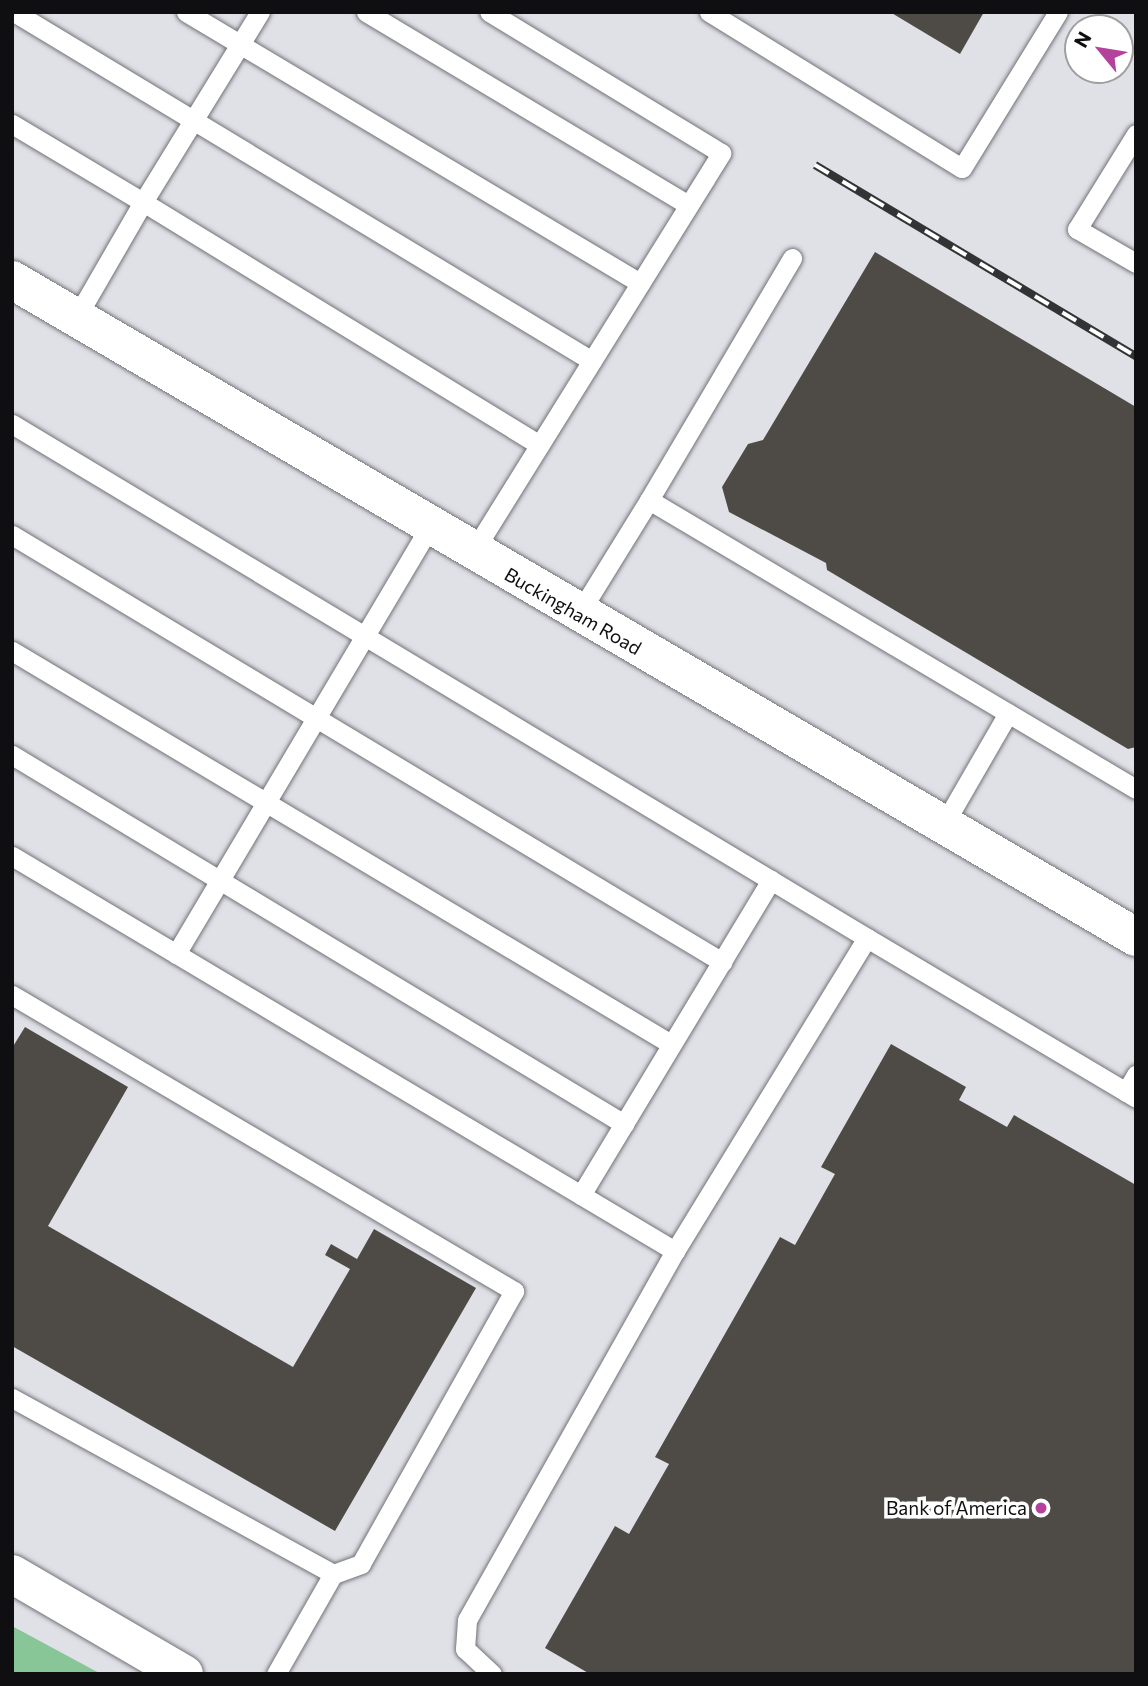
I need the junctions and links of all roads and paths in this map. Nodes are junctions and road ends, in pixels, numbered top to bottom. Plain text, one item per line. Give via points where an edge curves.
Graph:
1 (14, 12) edge
2 (186, 12) edge
3 (260, 12) edge
4 (366, 12) edge
5 (489, 12) edge
6 (709, 12) edge
7 (1058, 12) edge
8 (240, 45) junction
9 (192, 122) junction
10 (12, 124) edge
11 (1136, 134) edge
12 (143, 202) junction
13 (689, 205) junction
14 (792, 258) dead end
15 (1136, 263) edge
16 (12, 280) edge
17 (640, 283) junction
18 (76, 318) junction
19 (592, 361) junction
20 (12, 424) edge
21 (540, 445) junction
22 (649, 500) junction
23 (430, 527) junction
24 (12, 535) edge
25 (473, 552) junction
26 (578, 615) junction
27 (365, 636) junction
28 (12, 651) edge
29 (1008, 713) junction
30 (317, 717) junction
31 (12, 755) edge
32 (1136, 789) edge
33 (267, 801) junction
34 (944, 824) junction
35 (12, 856) edge
36 (220, 880) junction
37 (771, 880) junction
38 (1136, 937) edge
39 (867, 938) junction
40 (176, 954) junction
41 (722, 962) junction
42 (12, 995) edge
43 (671, 1044) junction
44 (1132, 1088) edge
45 (624, 1124) junction
46 (581, 1195) junction
47 (675, 1251) junction
48 (12, 1398) edge
49 (12, 1574) edge
50 (333, 1574) junction
51 (184, 1674) edge
52 (276, 1674) edge
53 (492, 1674) edge

1 - 9 lane
2 - 8 lane
3 - 8 lane
4 - 13 lane
5 - 13 lane via 721,153
6 - 7 lane via 962,168
8 - 9 lane
8 - 17 lane
9 - 12 lane
9 - 19 lane
10 - 12 lane
11 - 15 lane via 1077,229
12 - 18 lane
12 - 21 lane
13 - 17 lane
14 - 22 lane
16 - 18 street, Buckingham Road
17 - 19 lane
18 - 23 street, Buckingham Road
19 - 21 lane
20 - 27 lane
21 - 25 lane
22 - 26 lane
22 - 29 lane
23 - 25 street, Buckingham Road
23 - 27 lane
24 - 30 lane
25 - 26 street, Buckingham Road
26 - 34 street, Buckingham Road
27 - 30 lane
27 - 37 lane
28 - 33 lane
29 - 32 lane
29 - 34 lane
30 - 33 lane
30 - 41 lane
31 - 36 lane
33 - 36 lane
33 - 43 lane
34 - 38 street, Buckingham Road
35 - 40 lane
36 - 40 lane
36 - 45 lane
37 - 39 lane
37 - 41 lane
39 - 44 lane
39 - 47 lane
40 - 46 lane
41 - 43 lane
42 - 50 lane via 514,1291 361,1564
43 - 45 lane
45 - 46 lane
46 - 47 lane
47 - 53 lane via 467,1620 465,1649
48 - 50 lane
49 - 51 street
50 - 52 lane

